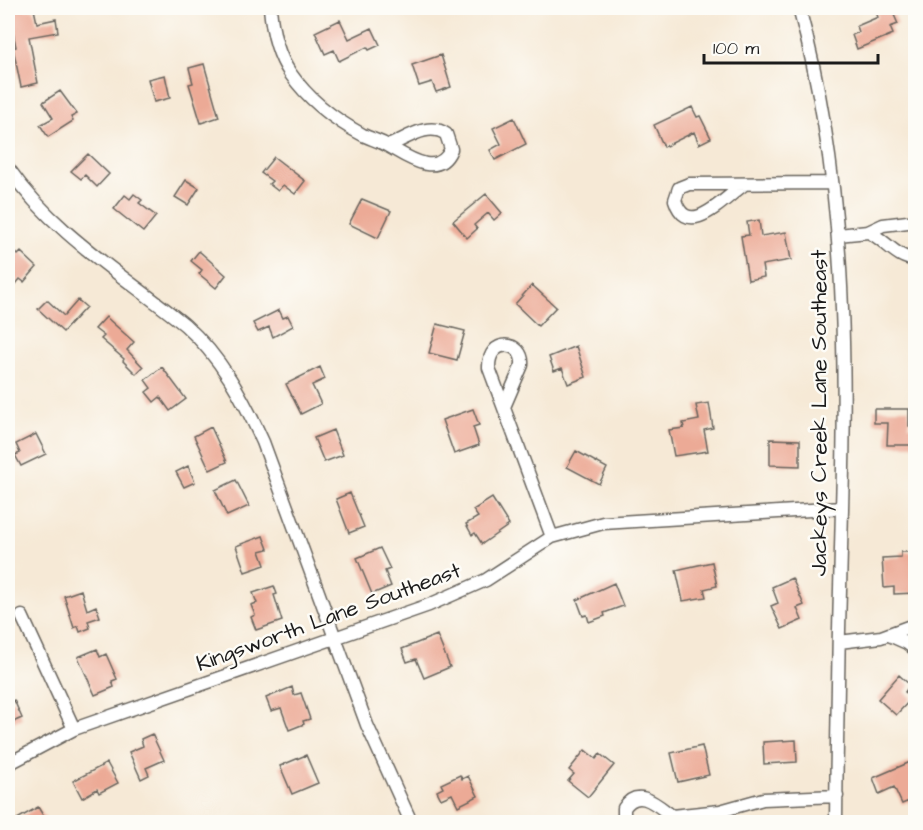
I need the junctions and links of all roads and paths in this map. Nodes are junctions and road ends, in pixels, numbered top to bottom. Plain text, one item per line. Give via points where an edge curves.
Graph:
1 (270, 8) edge
2 (799, 8) edge
3 (388, 146) junction
4 (8, 168) edge
5 (832, 183) junction
6 (745, 184) junction
7 (915, 221) edge
8 (868, 232) junction
9 (838, 235) junction
10 (915, 259) edge
11 (504, 407) dead end
12 (842, 508) junction
13 (552, 537) junction
14 (22, 616) dead end
15 (915, 624) edge
16 (889, 635) junction
17 (334, 639) junction
18 (839, 642) junction
19 (915, 650) edge
20 (74, 729) junction
21 (8, 764) edge
22 (837, 796) junction
23 (667, 819) edge
24 (411, 822) edge
25 (624, 822) edge
26 (836, 822) edge

1 - 3 street via 277,46 289,72 317,103 362,135
2 - 5 street, Jackeys Creek Lane Southeast
3 - 3 street via 406,158 431,164 442,160 451,149 446,134 435,129 420,131
4 - 17 street via 56,223 185,325 224,369 263,442
5 - 6 street
5 - 9 street, Jackeys Creek Lane Southeast
6 - 6 street via 685,184 675,200 682,213 696,218
7 - 8 street via 883,225
8 - 9 street
8 - 10 street via 902,256
9 - 12 street, Jackeys Creek Lane Southeast via 844,357
11 - 13 street
12 - 13 street, Kingsworth Lane Southeast via 603,523
12 - 18 street, Jackeys Creek Lane Southeast
13 - 17 street, Kingsworth Lane Southeast via 486,580
14 - 20 street
15 - 16 street
16 - 18 street
16 - 19 street
17 - 20 street, Kingsworth Lane Southeast
17 - 24 street
18 - 22 street, Jackeys Creek Lane Southeast
20 - 21 street, Kingsworth Lane Southeast
22 - 23 street via 763,799 720,812
22 - 26 street, Jackeys Creek Lane Southeast
23 - 25 street via 651,800 640,797 630,800 624,808

